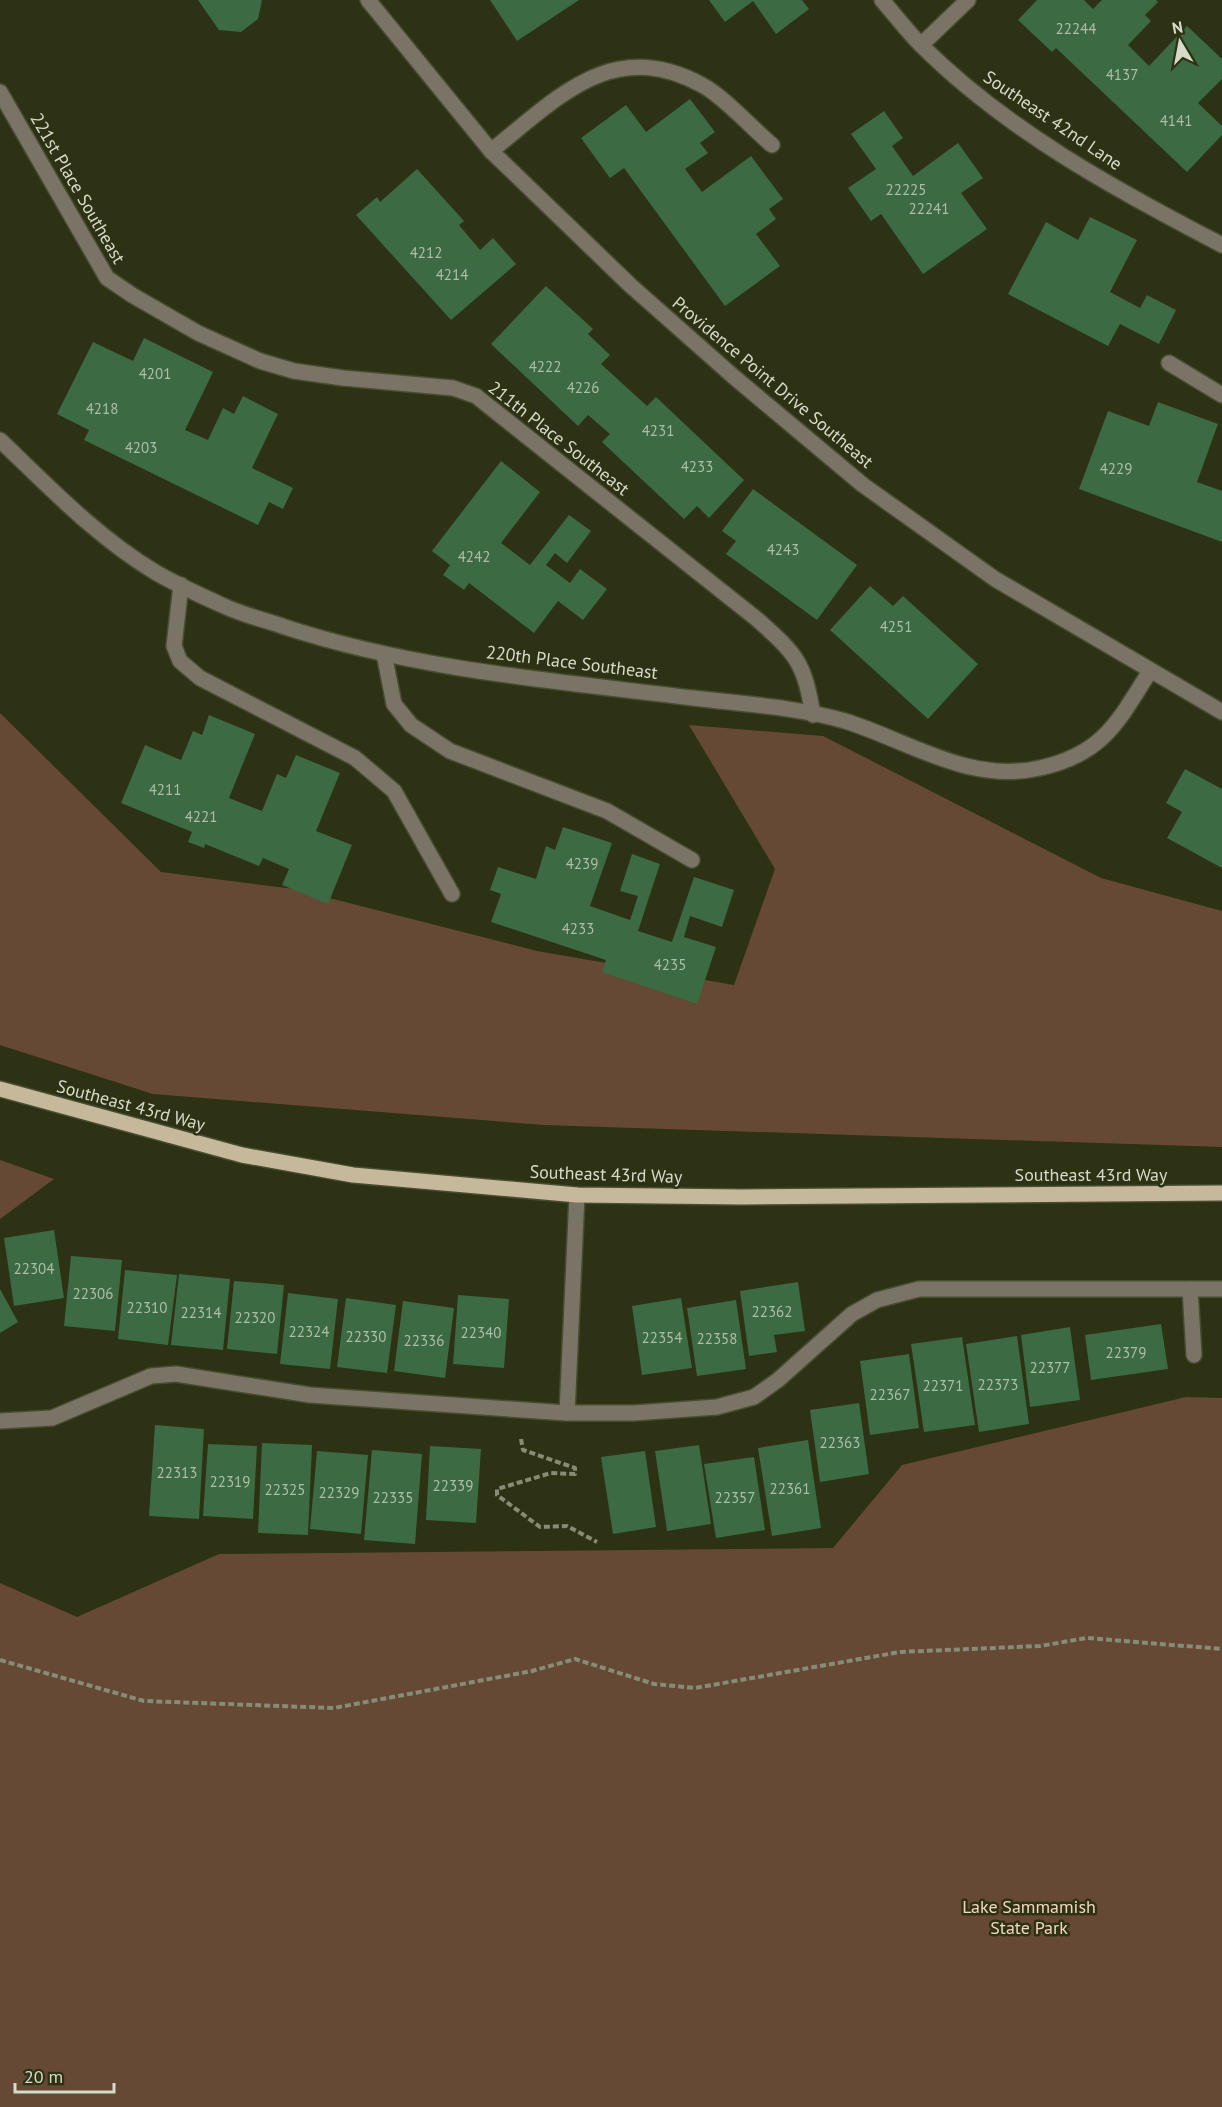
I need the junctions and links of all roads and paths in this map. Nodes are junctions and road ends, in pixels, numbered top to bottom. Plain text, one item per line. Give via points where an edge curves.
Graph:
1 (368, 0) edge
2 (882, 0) edge
3 (968, 0) edge
4 (921, 45) junction
5 (0, 92) edge
6 (772, 145) dead end
7 (492, 151) junction
8 (1222, 245) edge
9 (132, 295) joint
10 (1169, 363) dead end
11 (1222, 396) edge
12 (0, 440) edge
13 (181, 585) junction
14 (384, 654) junction
15 (1150, 671) junction
16 (1222, 712) edge
17 (813, 715) junction
18 (692, 860) dead end
19 (452, 894) dead end
20 (0, 1089) edge
21 (1222, 1193) edge
22 (577, 1195) junction
23 (1190, 1289) junction
24 (1222, 1289) edge
25 (1194, 1355) dead end
26 (567, 1413) junction
27 (0, 1421) edge
28 (521, 1439) dead end
29 (597, 1542) dead end
30 (1222, 1649) edge
31 (0, 1660) edge

1 - 7 street, Providence Point Drive Southeast
2 - 4 street, Southeast 42nd Lane
3 - 4 street
4 - 8 street, Southeast 42nd Lane via 992,106 1064,155
5 - 9 street, 221st Place Southeast via 107,278
6 - 7 street via 704,86 670,70 632,66 572,86
7 - 15 street, Providence Point Drive Southeast via 630,285 863,485 995,579
9 - 17 street, 211th Place Southeast via 198,333 260,361 294,371 453,388 476,396 792,651 807,679
10 - 11 street
12 - 13 street, 220th Place Southeast via 83,519 156,573
13 - 14 street, 220th Place Southeast via 227,608 339,645
13 - 19 street via 174,646 180,661 200,678 355,758 394,791
14 - 17 street, 220th Place Southeast
14 - 18 street via 394,704 411,725 450,751 608,811
15 - 16 street, Providence Point Drive Southeast
15 - 17 street, 220th Place Southeast via 1108,735 1084,753 1014,772 958,765 843,720
20 - 22 main road, Southeast 43rd Way via 242,1155 352,1174
21 - 22 main road, Southeast 43rd Way
22 - 26 street
23 - 24 street
23 - 25 street
23 - 26 street via 919,1289 878,1300 852,1314 754,1397 717,1407
26 - 27 street via 310,1395 176,1374 151,1376 52,1418
28 - 29 path via 523,1450 575,1468 575,1474 551,1473 497,1489 497,1495 540,1527 567,1526
30 - 31 path via 1088,1638 1040,1646 900,1652 695,1688 654,1684 575,1659 532,1671 334,1708 144,1701

